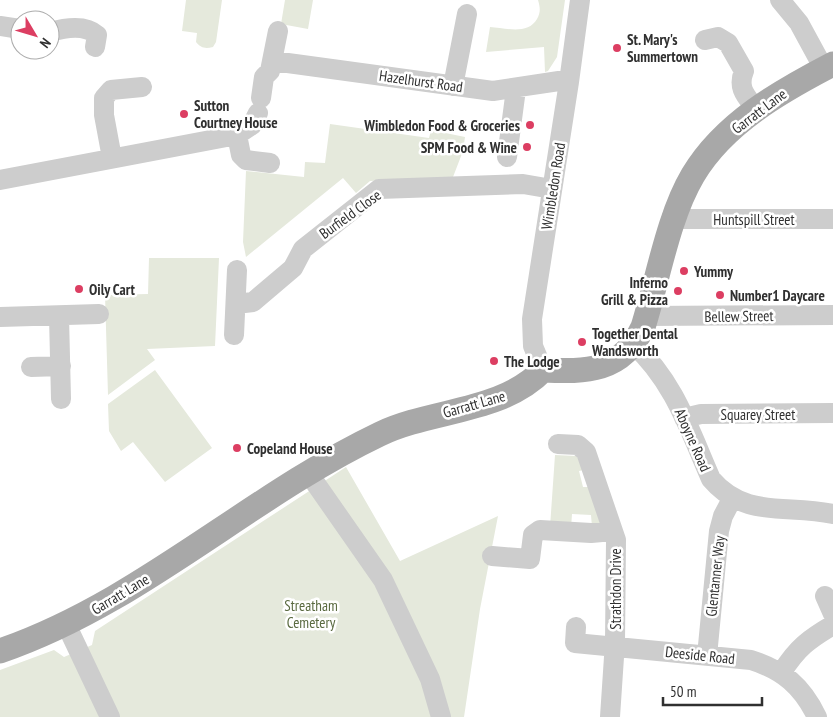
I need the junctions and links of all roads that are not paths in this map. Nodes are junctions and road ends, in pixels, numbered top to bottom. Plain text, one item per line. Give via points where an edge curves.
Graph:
1 (580, 0) edge
2 (780, 0) edge
3 (466, 14) dead end
4 (60, 30) edge
5 (278, 31) dead end
6 (705, 40) dead end
7 (95, 47) dead end
8 (272, 61) junction
9 (828, 67) edge
10 (569, 82) junction
11 (142, 86) dead end
12 (453, 86) junction
13 (516, 89) junction
14 (756, 109) junction
15 (237, 135) junction
16 (507, 157) dead end
17 (112, 158) junction
18 (270, 163) dead end
19 (0, 180) edge
20 (552, 189) junction
21 (676, 216) junction
22 (833, 219) edge
23 (237, 270) dead end
24 (236, 304) junction
25 (99, 314) dead end
26 (833, 315) edge
27 (59, 316) junction
28 (646, 316) junction
29 (0, 317) edge
30 (234, 335) dead end
31 (633, 344) junction
32 (61, 366) junction
33 (31, 367) dead end
34 (543, 370) junction
35 (62, 399) dead end
36 (833, 413) edge
37 (684, 418) junction
38 (558, 444) dead end
39 (309, 474) junction
40 (732, 499) junction
41 (833, 514) edge
42 (613, 531) junction
43 (492, 556) dead end
44 (66, 624) junction
45 (833, 625) edge
46 (576, 627) dead end
47 (615, 647) junction
48 (0, 651) edge
49 (707, 656) junction
50 (782, 672) junction
51 (110, 717) edge
52 (441, 717) edge
53 (610, 717) edge
54 (816, 717) edge

1 - 10 street, Wimbledon Road
2 - 9 street
3 - 12 street
4 - 7 street via 92,31 97,35
5 - 8 street
6 - 14 street via 718,37 728,43 744,71 733,83
8 - 12 street, Hazelhurst Road
8 - 15 street via 270,71 264,77 260,105 252,124
9 - 14 main road, Garratt Lane
10 - 13 street, Hazelhurst Road
10 - 20 street, Wimbledon Road
11 - 17 street via 111,90 104,98
12 - 13 street, Hazelhurst Road via 493,91
13 - 16 street via 502,134
14 - 21 main road, Garratt Lane via 704,159 687,187
15 - 17 street
15 - 18 street via 241,155 246,160
17 - 19 street
20 - 24 street, Burfield Close via 523,184 379,189 303,249 293,268 253,302
20 - 34 street, Wimbledon Road via 532,319 533,346
21 - 22 street, Huntspill Street via 685,219
21 - 28 main road, Garratt Lane
23 - 24 street
24 - 30 street
25 - 27 street
26 - 28 street, Bellew Street
27 - 29 street
27 - 32 street
28 - 31 main road, Garratt Lane
31 - 34 main road, Garratt Lane via 616,361 604,366 568,371
31 - 37 street, Aboyne Road via 664,378
32 - 33 street
32 - 35 street
34 - 39 main road, Garratt Lane via 516,391 389,430
36 - 37 street, Squarey Street via 701,414
37 - 40 street, Aboyne Road via 710,479
38 - 42 street, Strathdon Drive via 578,445 586,452
39 - 44 main road, Garratt Lane via 102,607
39 - 52 street via 380,574 430,679
40 - 41 street, Aboyne Road via 755,506
40 - 49 street, Glentanner Way via 719,531
42 - 43 street, Strathdon Drive via 540,530 533,536 530,559
42 - 47 street, Strathdon Drive via 616,540
44 - 48 main road, Garratt Lane
44 - 51 street
45 - 50 street via 805,642
46 - 47 street, Strathdon Drive via 575,643
47 - 49 street, Deeside Road
47 - 53 street, Strathdon Drive
49 - 50 street, Deeside Road via 751,660
50 - 54 street, Deeside Road via 800,690

